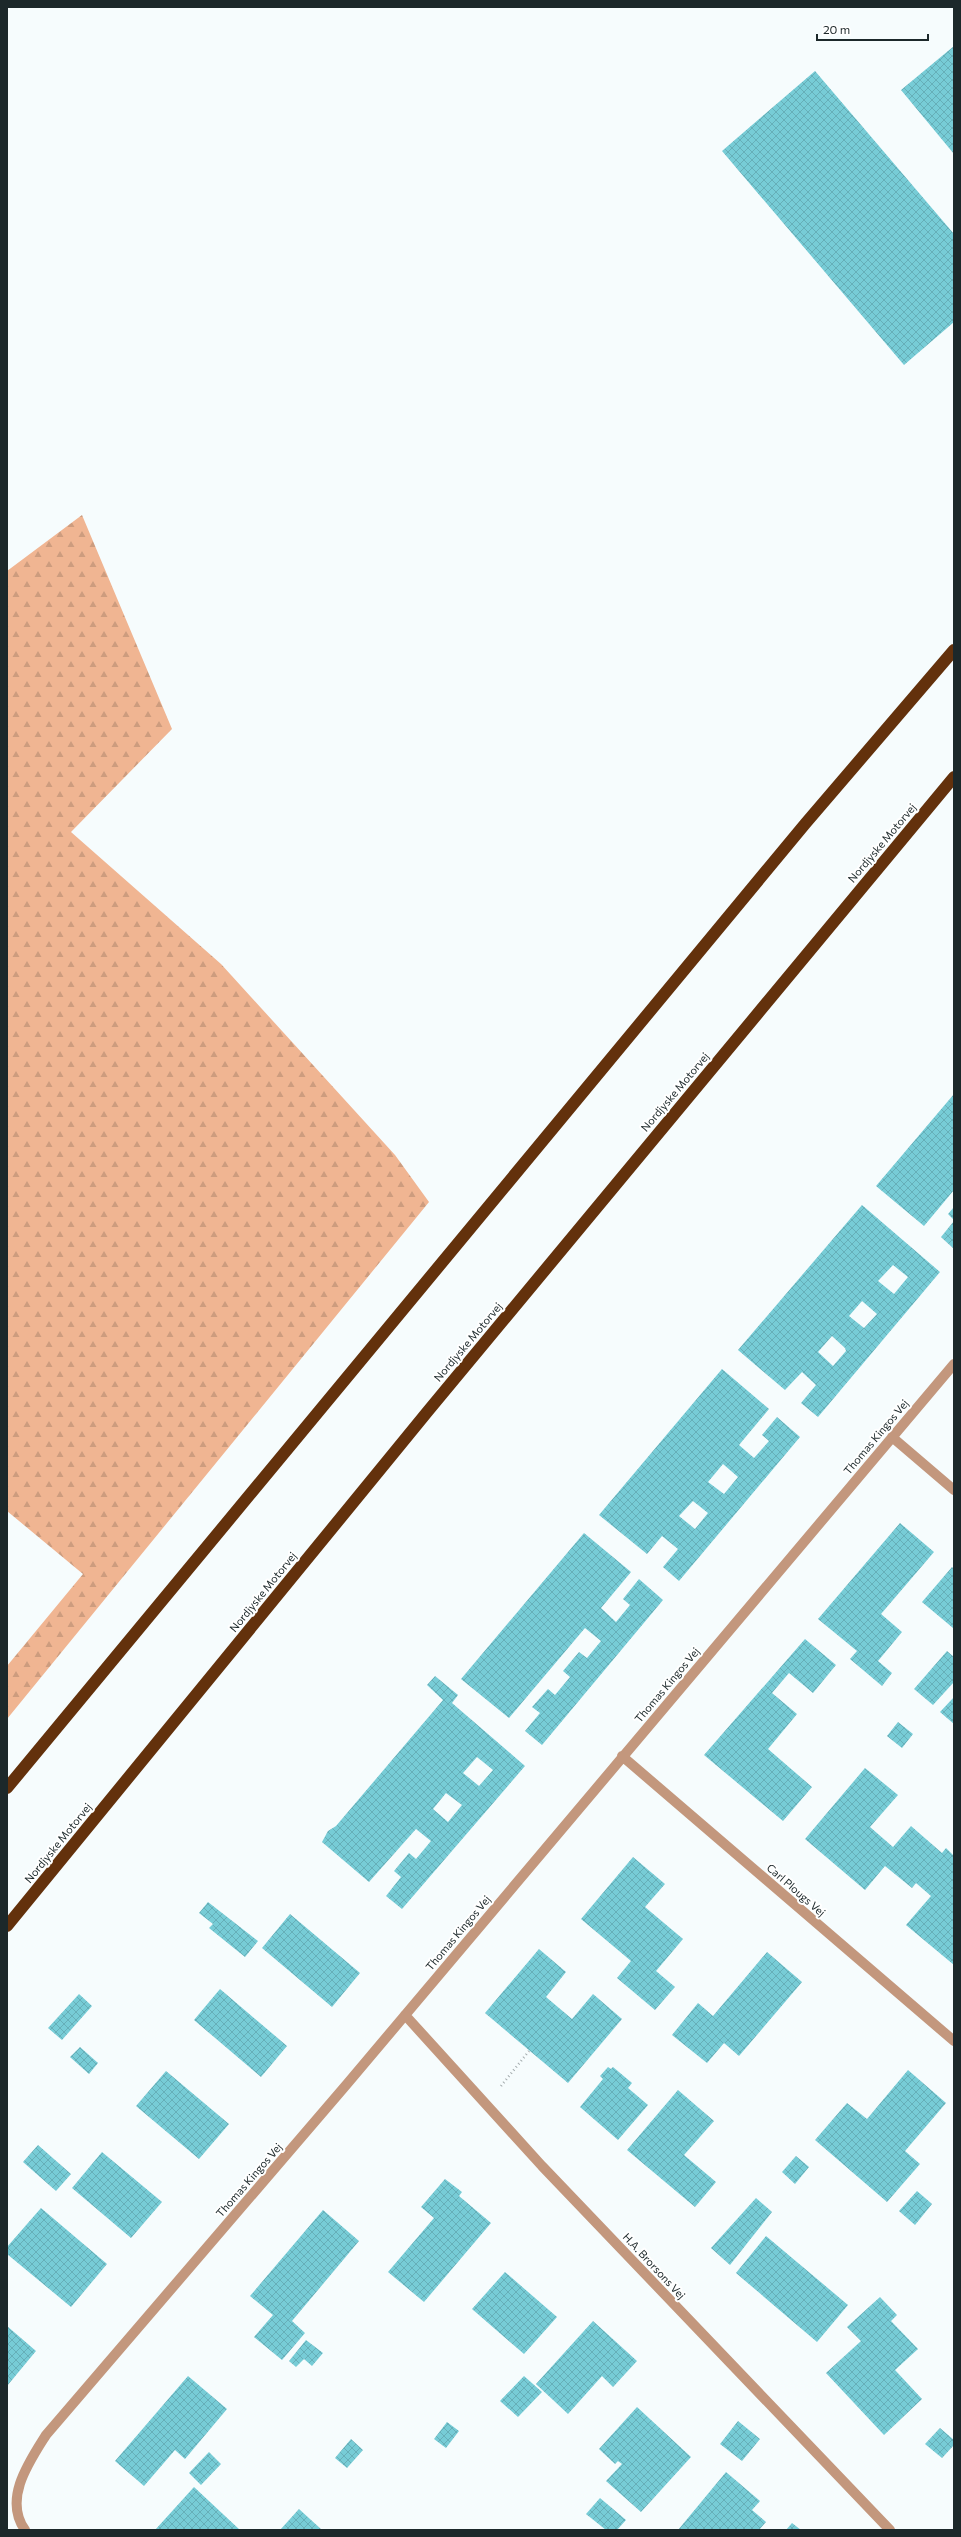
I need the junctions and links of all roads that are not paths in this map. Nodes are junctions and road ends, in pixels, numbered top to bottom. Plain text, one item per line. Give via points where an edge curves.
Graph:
1 (954, 650) edge
2 (954, 777) edge
3 (954, 1364) edge
4 (892, 1437) junction
5 (954, 1490) edge
6 (622, 1756) junction
7 (7, 1788) edge
8 (7, 1926) edge
9 (405, 2015) junction
10 (954, 2041) edge
11 (25, 2530) edge
12 (890, 2530) edge

1 - 7 highway via 800,830
2 - 8 highway, Nordjyske Motorvej via 433,1405
3 - 4 street, Thomas Kingos Vej
4 - 5 street
4 - 6 street, Thomas Kingos Vej
6 - 9 street, Thomas Kingos Vej
6 - 10 street, Carl Plougs Vej
9 - 11 street, Thomas Kingos Vej via 46,2436 25,2467 16,2504 20,2523
9 - 12 street, H.A. Brorsons Vej via 745,2381

